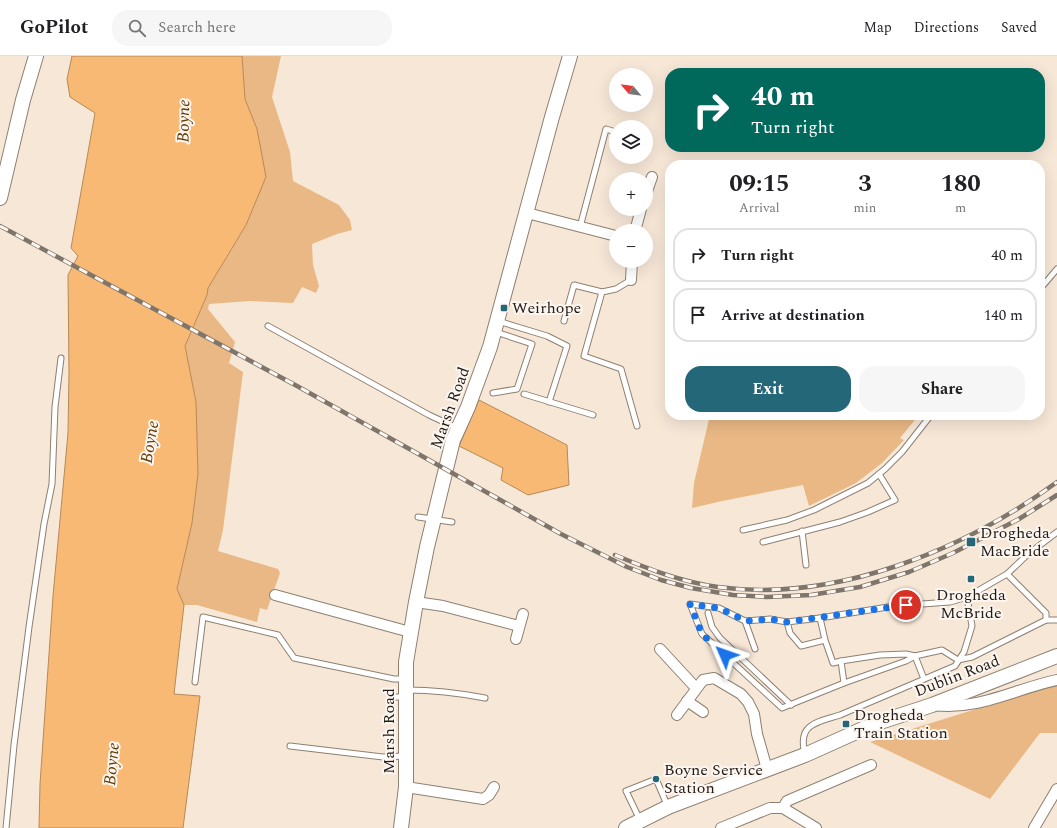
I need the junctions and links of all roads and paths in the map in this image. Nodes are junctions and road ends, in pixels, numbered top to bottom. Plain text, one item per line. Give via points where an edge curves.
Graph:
1 (36, 56) edge
2 (570, 56) edge
3 (609, 130) edge
4 (0, 198) edge
5 (527, 213) junction
6 (580, 227) junction
7 (609, 234) edge
8 (632, 268) edge
9 (1057, 269) edge
10 (631, 280) joint
11 (1045, 283) edge
12 (602, 292) junction
13 (564, 321) dead end
14 (268, 326) dead end
15 (496, 326) junction
16 (61, 358) dead end
17 (493, 393) dead end
18 (524, 394) dead end
19 (549, 402) junction
20 (593, 415) dead end
21 (927, 420) edge
22 (637, 426) dead end
23 (458, 429) junction
24 (879, 474) junction
25 (418, 517) dead end
26 (434, 520) junction
27 (452, 522) dead end
28 (743, 530) dead end
29 (802, 531) junction
30 (1057, 532) edge
31 (763, 542) dead end
32 (806, 565) dead end
33 (1007, 574) junction
34 (275, 595) dead end
35 (967, 597) junction
36 (416, 602) junction
37 (708, 613) dead end
38 (523, 614) dead end
39 (820, 618) junction
40 (1046, 620) junction
41 (1057, 620) edge
42 (746, 621) junction
43 (787, 622) junction
44 (519, 626) junction
45 (410, 632) junction
46 (516, 639) dead end
47 (825, 640) junction
48 (755, 648) dead end
49 (660, 649) dead end
50 (915, 656) junction
51 (1057, 656) edge
52 (958, 660) junction
53 (841, 661) junction
54 (924, 679) junction
55 (1057, 680) edge
56 (195, 682) dead end
57 (844, 683) junction
58 (696, 688) junction
59 (403, 691) junction
60 (485, 698) dead end
61 (687, 701) junction
62 (790, 705) junction
63 (932, 705) junction
64 (703, 712) dead end
65 (677, 715) dead end
66 (290, 746) dead end
67 (805, 755) junction
68 (406, 756) junction
69 (871, 765) dead end
70 (767, 769) junction
71 (494, 787) dead end
72 (406, 788) junction
73 (1057, 789) edge
74 (668, 807) junction
75 (783, 808) junction
76 (640, 821) junction
77 (6, 828) edge
78 (401, 828) edge
79 (626, 828) edge
80 (721, 828) edge
81 (816, 828) edge
82 (1034, 828) edge

1 - 4 main road
2 - 5 main road, Marsh Road
3 - 6 lane via 606,129
5 - 6 street
5 - 15 main road, Marsh Road
6 - 7 street
8 - 10 street
9 - 11 lane
10 - 12 lane via 616,289
12 - 13 lane via 574,285
12 - 22 lane via 584,356 621,370
14 - 23 lane
15 - 17 lane via 532,344 517,389
15 - 19 lane via 547,336 567,346
15 - 23 main road, Marsh Road
16 - 77 lane via 55,407 52,484 29,627
18 - 19 lane
19 - 20 lane
21 - 24 lane via 902,452
23 - 26 main road, Marsh Road via 453,440
24 - 28 lane via 868,483 814,510 787,520
24 - 29 lane via 896,500 840,522
25 - 26 lane
26 - 27 lane
26 - 36 main road, Marsh Road
29 - 31 lane
29 - 32 lane
30 - 33 lane
33 - 35 lane
33 - 40 lane via 1046,613
34 - 45 street
35 - 39 lane via 950,602 894,606
35 - 52 lane via 972,626 964,652
36 - 44 street via 443,606
36 - 45 main road, Marsh Road
37 - 62 lane via 712,627 720,638
38 - 44 street
39 - 43 lane
39 - 47 lane
40 - 41 lane
40 - 52 lane via 972,657
42 - 43 lane via 770,619
42 - 48 lane
42 - 62 lane via 719,608 690,604 702,634 782,708
43 - 47 lane via 790,633 801,646
44 - 46 street
45 - 59 main road, Marsh Road
47 - 53 lane via 833,663
49 - 58 street
50 - 52 lane via 942,650
50 - 53 lane via 880,655
50 - 54 lane
50 - 57 lane
51 - 63 main road, Dublin Road
52 - 54 lane via 955,666
53 - 57 lane
54 - 67 lane via 810,726 804,734 802,743
55 - 63 street via 970,705
56 - 59 lane via 203,617 278,636 294,658 394,679
57 - 62 lane
58 - 61 street
58 - 70 street via 703,680 714,678 744,698 754,714
59 - 60 lane via 458,692
59 - 68 main road, Marsh Road
61 - 64 street
61 - 65 street
63 - 67 main road, Dublin Road via 874,724
66 - 68 lane
67 - 70 main road, Dublin Road
68 - 72 main road, Marsh Road
69 - 75 street via 787,801
70 - 74 main road, Dublin Road
71 - 72 street via 483,799
72 - 78 main road, Marsh Road
73 - 82 street
74 - 76 main road, Dublin Road
74 - 76 lane via 656,779 626,791
75 - 80 street via 770,808
75 - 81 street
76 - 79 main road, Dublin Road

